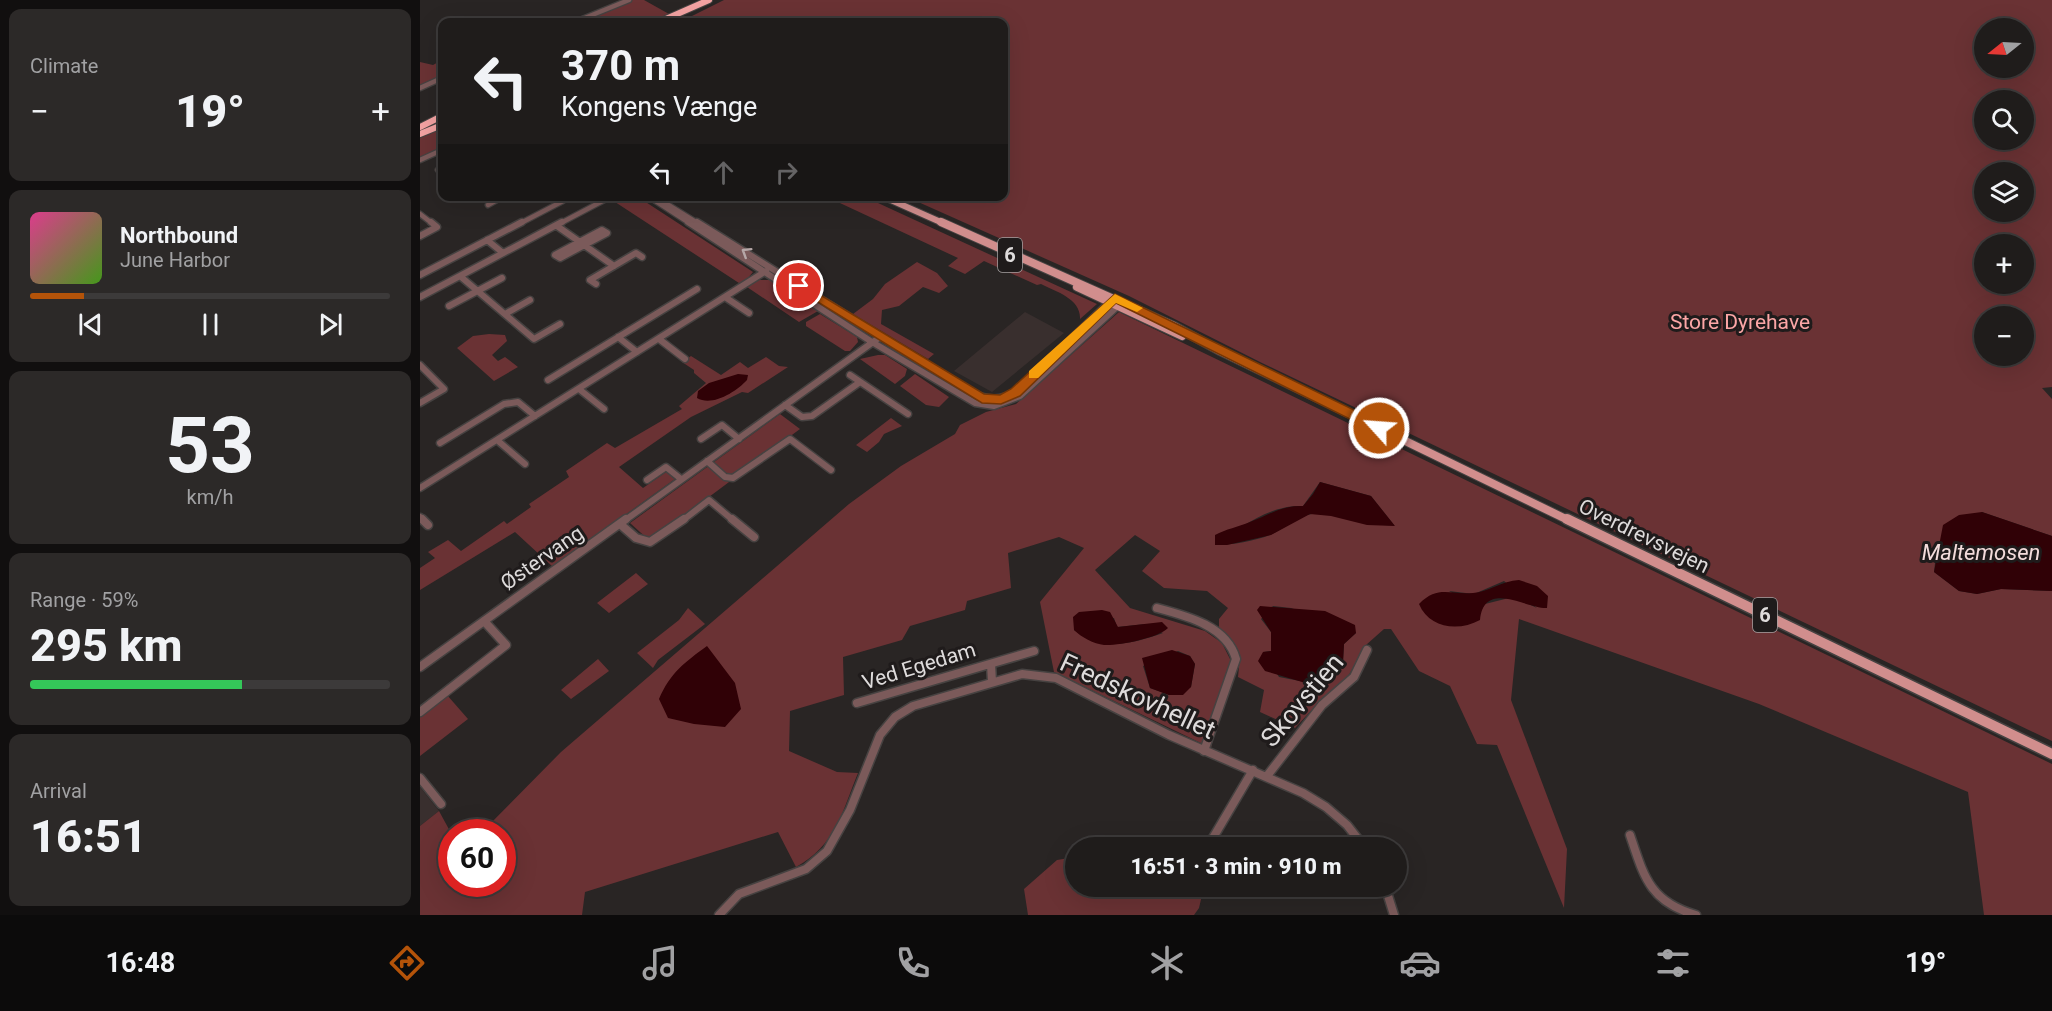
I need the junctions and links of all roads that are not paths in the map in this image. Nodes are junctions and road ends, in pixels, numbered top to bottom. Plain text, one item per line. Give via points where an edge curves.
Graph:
1 (629, 0) edge
2 (709, 0) edge
3 (716, 0) edge
4 (695, 6) junction
5 (585, 18) edge
6 (662, 18) edge
7 (668, 18) edge
8 (676, 18) edge
9 (682, 18) edge
10 (438, 80) edge
11 (420, 88) edge
12 (438, 122) edge
13 (420, 130) edge
14 (438, 152) edge
15 (420, 160) edge
16 (495, 201) edge
17 (563, 201) dead end
18 (603, 201) edge
19 (656, 201) edge
20 (662, 201) edge
21 (893, 201) edge
22 (488, 205) dead end
23 (420, 214) edge
24 (557, 226) junction
25 (420, 236) edge
26 (487, 240) junction
27 (503, 253) junction
28 (642, 257) dead end
29 (614, 266) junction
30 (772, 268) junction
31 (764, 273) junction
32 (420, 275) edge
33 (460, 276) junction
34 (502, 278) dead end
35 (596, 284) dead end
36 (697, 289) dead end
37 (477, 291) junction
38 (420, 297) edge
39 (725, 297) junction
40 (530, 300) dead end
41 (1116, 302) junction
42 (449, 306) dead end
43 (749, 313) dead end
44 (505, 314) junction
45 (560, 324) dead end
46 (880, 337) junction
47 (618, 338) junction
48 (659, 339) junction
49 (872, 342) junction
50 (637, 352) junction
51 (685, 359) dead end
52 (420, 365) edge
53 (850, 375) dead end
54 (548, 380) dead end
55 (860, 382) junction
56 (579, 388) junction
57 (420, 403) edge
58 (785, 405) junction
59 (604, 410) dead end
60 (908, 414) dead end
61 (535, 416) junction
62 (739, 438) junction
63 (701, 439) dead end
64 (497, 440) junction
65 (440, 443) dead end
66 (707, 461) junction
67 (525, 464) dead end
68 (831, 470) dead end
69 (681, 479) junction
70 (647, 480) dead end
71 (420, 488) edge
72 (420, 517) edge
73 (620, 524) junction
74 (428, 525) dead end
75 (754, 537) dead end
76 (1157, 608) dead end
77 (484, 621) junction
78 (1367, 650) dead end
79 (1034, 651) dead end
80 (991, 664) junction
81 (420, 667) edge
82 (992, 682) junction
83 (857, 704) dead end
84 (420, 712) edge
85 (1204, 751) junction
86 (2052, 754) edge
87 (1253, 770) junction
88 (1267, 776) junction
89 (420, 778) edge
90 (441, 804) dead end
91 (1630, 835) dead end
92 (1213, 837) edge
93 (1356, 837) edge
94 (1388, 897) edge
95 (719, 915) edge
96 (1394, 915) edge
97 (1696, 915) edge

1 - 5 street
2 - 4 highway
3 - 8 highway
3 - 9 highway
4 - 6 highway
4 - 7 highway
10 - 11 street
12 - 13 highway
14 - 15 street
16 - 22 street
17 - 26 street
18 - 24 street
19 - 31 street
30 -> 20 street
21 - 41 main road, Overdrevsvejen / 6
23 - 25 street via 437,227
24 - 27 street
24 - 29 street
26 - 27 street
26 - 32 street
27 - 33 street
28 - 29 street via 636,253
29 - 35 street via 590,280
30 - 31 street
30 - 46 street
31 - 39 street
31 - 49 street
33 - 37 street
33 - 38 street
34 - 37 street
36 - 47 street
37 - 42 street
37 - 44 street
39 - 43 street
39 - 48 street
40 - 44 street
41 - 46 street via 1016,392 1001,400 982,398
41 - 49 street via 1020,396 994,406 961,396
41 - 86 main road, Overdrevsvejen / 6
44 - 45 street via 534,339
46 - 49 street, Østervang
47 - 50 street
47 - 54 street
48 - 50 street
48 - 51 street
49 - 58 street, Østervang
50 - 56 street
52 - 57 street via 444,389
53 - 55 street
55 - 58 street via 812,416 802,417
55 - 60 street
56 - 59 street
56 - 61 street
58 - 62 street, Østervang
61 - 64 street
61 - 65 street via 518,402 504,404
62 - 63 street via 722,425
62 - 66 street, Østervang
64 - 67 street
64 - 71 street
66 - 68 street via 725,477 733,478 790,439
66 - 69 street, Østervang
69 - 70 street via 666,467
69 - 73 street, Østervang
72 - 74 street
73 - 75 street via 648,543 710,500
73 - 77 street, Østervang
76 - 85 street via 1197,619 1228,641 1236,653
77 - 81 street, Østervang
77 - 84 street via 506,645
78 - 88 street, Skovstien via 1354,677 1322,705
79 - 80 street, Ved Egedam
80 - 82 street, Ved Egedam
80 - 83 street, Ved Egedam
82 - 85 street, Fredskovhellet via 1022,674 1056,678
82 - 95 street, Fredskovhellet via 913,706 886,724 839,833 825,854 806,870 744,891
85 - 87 street, Fredskovhellet
87 - 88 street, Fredskovhellet
87 - 92 street
88 - 93 street, Fredskovhellet via 1326,807
89 - 90 street
91 - 97 street via 1645,881 1654,895 1667,906
94 - 96 street

